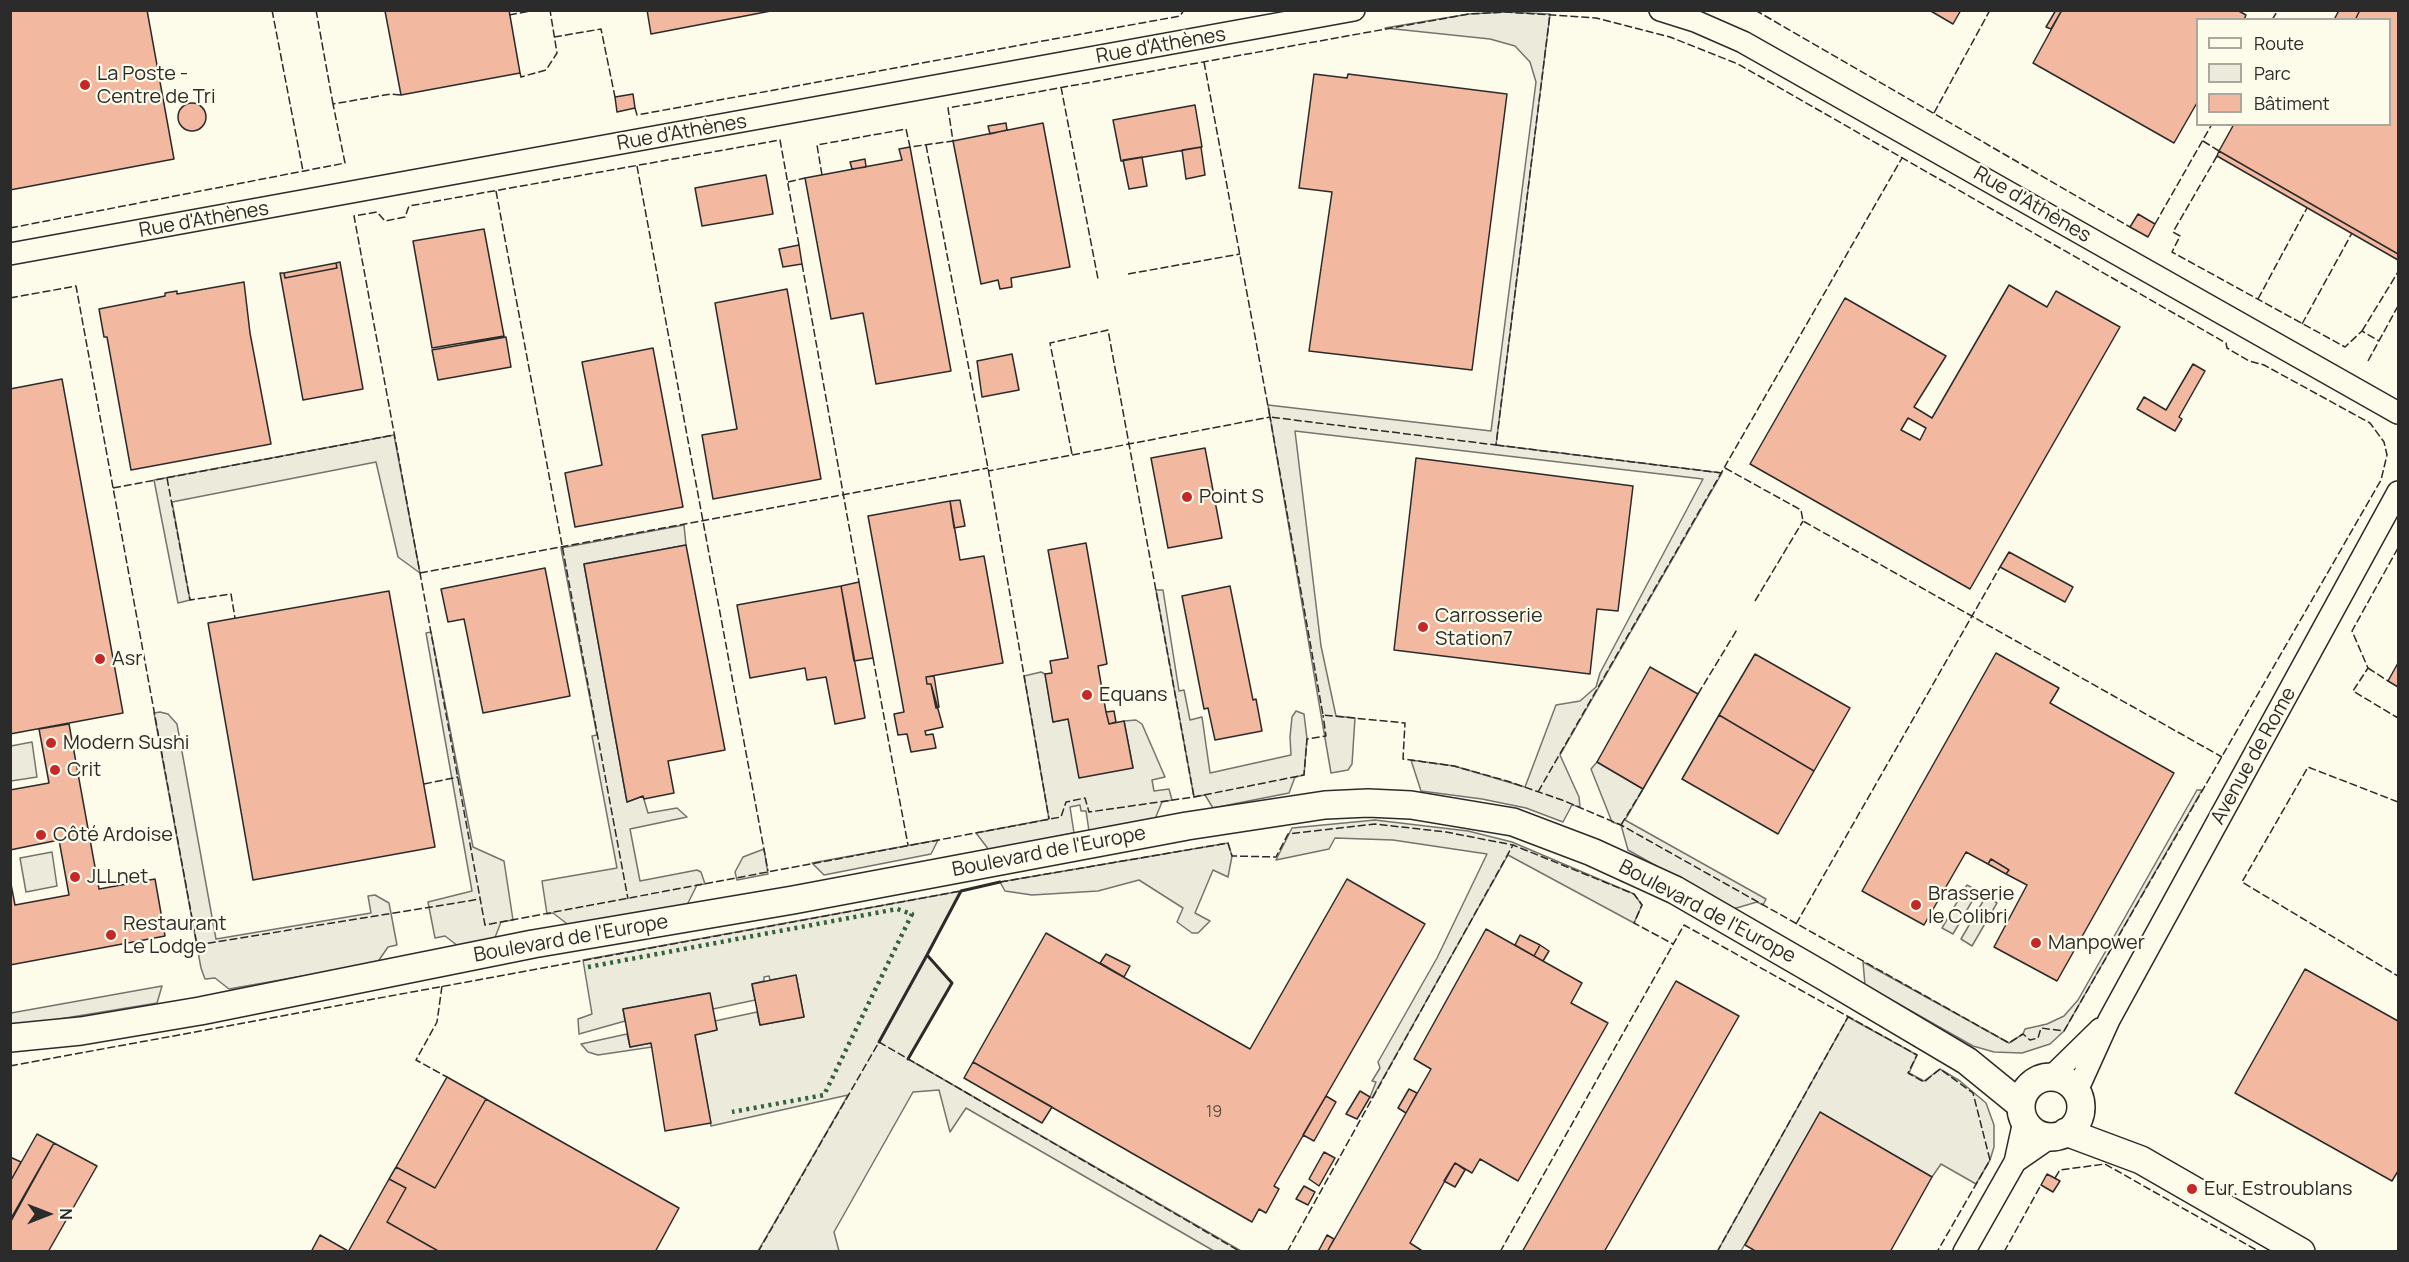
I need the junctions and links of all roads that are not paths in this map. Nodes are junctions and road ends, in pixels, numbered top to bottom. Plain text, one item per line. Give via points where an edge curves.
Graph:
1 (1354, 10) edge
2 (1660, 10) edge
3 (10, 254) edge
4 (2398, 413) edge
5 (2398, 492) edge
6 (2109, 1020) junction
7 (81, 1031) junction
8 (10, 1038) edge
9 (10, 1050) edge
10 (1967, 1061) junction
11 (2043, 1079) junction
12 (2078, 1099) junction
13 (2023, 1113) junction
14 (2059, 1134) junction
15 (2141, 1160) junction
16 (2015, 1162) junction
17 (1964, 1251) edge
18 (2301, 1251) edge

1 - 3 street, Rue d'Athènes
2 - 4 street, Rue d'Athènes via 1743,42
5 - 6 street, Avenue de Rome
6 - 11 street, Avenue de Rome
6 - 12 street, Avenue de Rome
7 - 8 street, Boulevard de l'Europe
7 - 9 street, Boulevard de l'Europe
7 - 10 street, Boulevard de l'Europe via 533,944 805,898 1187,826 1325,805 1368,803 1513,822 1592,852 1675,890
10 - 11 street, Boulevard de l'Europe
10 - 13 street, Boulevard de l'Europe
11 - 12 street via 2066,1081
11 - 13 street via 2028,1088
12 - 14 street via 2074,1125
12 - 15 street
13 - 14 street via 2035,1132
13 - 16 street
14 - 15 street
14 - 16 street
15 - 18 street
16 - 17 street

